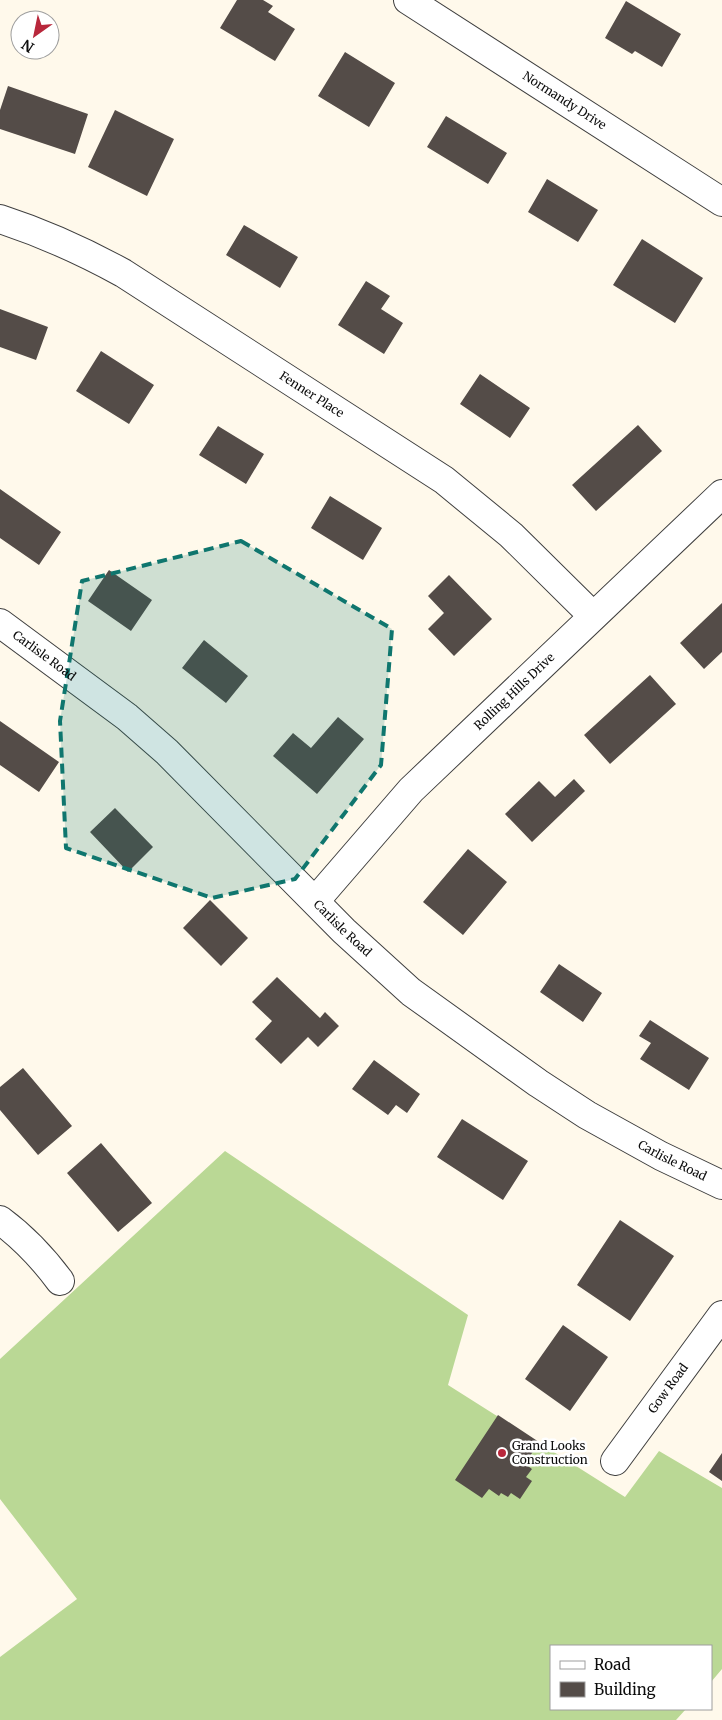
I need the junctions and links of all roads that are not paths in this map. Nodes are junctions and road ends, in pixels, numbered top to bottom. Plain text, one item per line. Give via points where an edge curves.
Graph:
1 (408, 0) edge
2 (722, 202) edge
3 (0, 220) edge
4 (722, 494) edge
5 (593, 616) junction
6 (0, 624) edge
7 (316, 900) junction
8 (722, 1185) edge
9 (0, 1220) edge
10 (60, 1281) dead end
11 (722, 1315) edge
12 (615, 1461) dead end

1 - 2 street, Normandy Drive
3 - 5 street, Fenner Place via 88,254 123,273 444,480 511,535
4 - 5 street, Rolling Hills Drive
5 - 7 street, Rolling Hills Drive via 411,790
6 - 7 street, Carlisle Road via 127,717 168,752
7 - 8 street, Carlisle Road via 344,931 411,992 538,1083 587,1115
9 - 10 street via 43,1259
11 - 12 street, Gow Road

